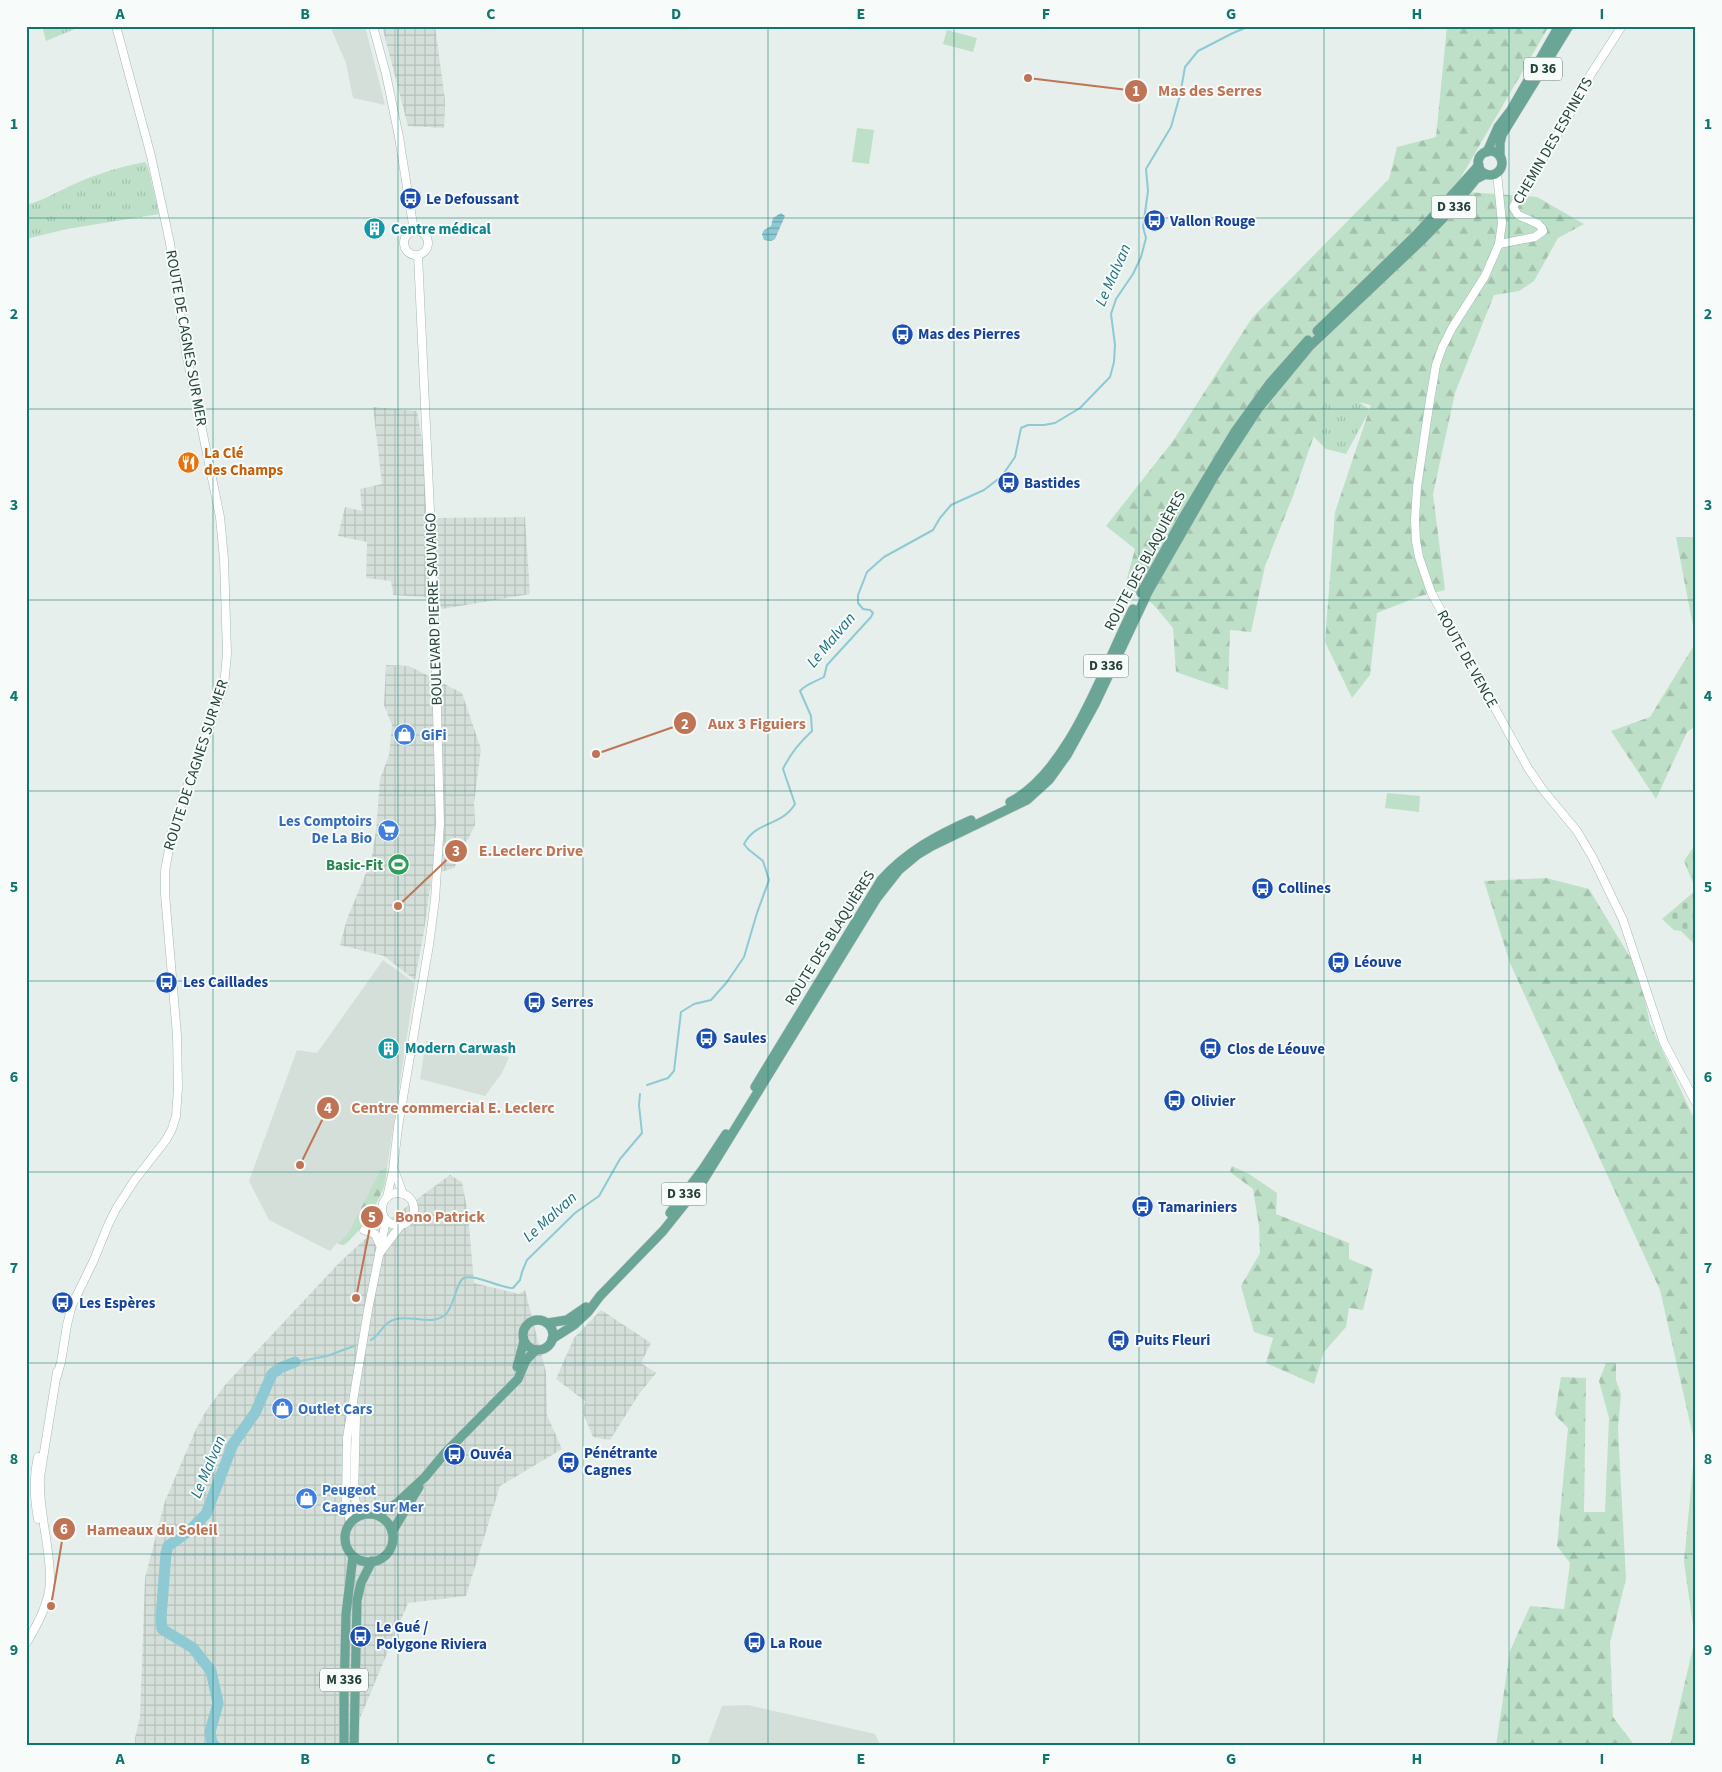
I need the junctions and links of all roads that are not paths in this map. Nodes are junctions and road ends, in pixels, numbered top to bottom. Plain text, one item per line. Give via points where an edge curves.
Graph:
1 (116, 26) edge
2 (373, 26) edge
3 (1559, 26) edge
4 (1569, 26) edge
5 (1622, 26) edge
6 (1487, 152) junction
7 (1500, 156) junction
8 (1479, 165) junction
9 (1492, 174) junction
10 (414, 231) junction
11 (1499, 244) junction
12 (418, 255) junction
13 (1696, 1103) edge
14 (393, 1170) junction
15 (403, 1194) junction
16 (387, 1197) junction
17 (386, 1220) junction
18 (401, 1225) junction
19 (364, 1230) dead end
20 (380, 1245) junction
21 (379, 1254) junction
22 (640, 1254) junction
23 (600, 1296) junction
24 (548, 1323) junction
25 (552, 1339) junction
26 (524, 1341) junction
27 (536, 1350) junction
28 (509, 1387) junction
29 (354, 1406) junction
30 (425, 1477) junction
31 (364, 1514) junction
32 (377, 1515) junction
33 (350, 1522) junction
34 (392, 1532) junction
35 (353, 1556) junction
36 (372, 1561) junction
37 (26, 1644) edge
38 (344, 1746) edge
39 (354, 1746) edge

1 - 37 main road, ROUTE DE CAGNES SUR MER via 170,243 186,352 220,517 227,654 224,686 180,806 167,852 165,894 178,1088 174,1123 160,1150 116,1209 68,1318 39,1490 50,1582 45,1607
2 - 10 main road via 399,137
3 - 6 main road, D 36 via 1498,127
4 - 7 main road, D 36 via 1502,135
5 - 11 main road, CHEMIN DES ESPINETS via 1513,207 1518,215 1538,224 1543,231 1535,237
6 - 7 main road
6 - 8 main road via 1480,157
7 - 9 main road via 1502,163
8 - 9 main road via 1482,172
8 - 22 main road, ROUTE DES BLAQUIÈRES / D 336 via 1417,234 1287,362 1252,406 1155,567 1072,733 1042,778 1019,797 921,845 892,867 881,880 726,1134
9 - 11 main road, ROUTE DE VENCE via 1500,186 1502,223
9 - 22 main road, ROUTE DES BLAQUIÈRES / D 336 via 1476,180 1451,210 1310,346 1258,408 1156,577 1091,712 1056,771 1027,800 924,850 899,870 708,1175
10 - 12 main road via 405,237 404,244 407,251
10 - 12 main road via 422,232 428,239 425,251
11 - 13 main road, ROUTE DE VENCE via 1485,276 1447,337 1436,365 1417,487 1416,541 1421,564 1431,592 1528,768 1593,858 1623,920 1664,1043
12 - 14 main road, BOULEVARD PIERRE SAUVAIGO via 440,823 436,893
14 - 15 main road, BOULEVARD PIERRE SAUVAIGO
14 - 16 main road, BOULEVARD PIERRE SAUVAIGO
15 - 16 main road
15 - 18 main road via 412,1201 414,1210 411,1219
16 - 17 main road via 382,1208
17 - 18 main road
17 - 20 main road
18 - 21 main road
19 - 20 main road via 375,1234
20 - 21 main road
21 - 29 main road
22 - 23 main road, ROUTE DES BLAQUIÈRES / D 336
23 - 24 main road via 567,1320
23 - 25 main road via 574,1325
24 - 25 main road
24 - 26 main road via 535,1320 527,1324 523,1332
25 - 27 main road via 548,1346
26 - 27 main road
26 - 28 main road
27 - 28 main road via 526,1360 518,1379
28 - 30 main road
29 - 31 main road via 354,1495
29 - 33 main road via 346,1464 346,1501
30 - 32 main road
30 - 34 main road
31 - 32 main road
31 - 33 main road
32 - 34 main road via 384,1519
33 - 35 main road via 345,1536
34 - 36 main road via 390,1549 380,1559
35 - 36 main road via 362,1561
35 - 38 main road, M 336 via 346,1614
36 - 39 main road, M 336 via 361,1583 357,1606

